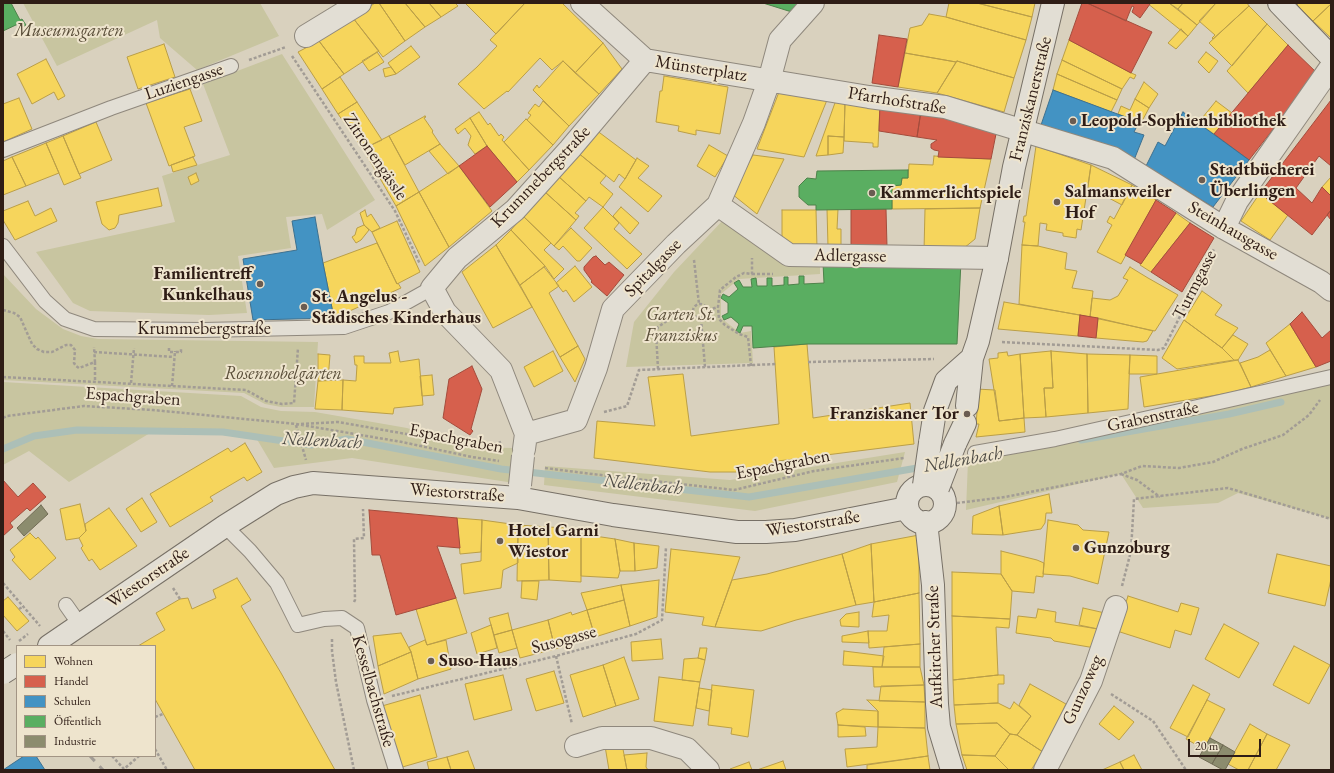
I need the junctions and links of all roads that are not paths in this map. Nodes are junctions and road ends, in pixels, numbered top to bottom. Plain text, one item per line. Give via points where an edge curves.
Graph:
1 (360, 3) edge
2 (582, 3) edge
3 (813, 3) edge
4 (1053, 3) edge
5 (1279, 3) edge
6 (306, 36) road end
7 (1331, 57) edge
8 (645, 60) junction
9 (231, 66) road end
10 (1331, 67) edge
11 (770, 81) junction
12 (1023, 130) junction
13 (3, 150) edge
14 (718, 205) junction
15 (1224, 228) junction
16 (3, 246) edge
17 (997, 258) junction
18 (432, 288) junction
19 (1331, 290) edge
20 (975, 350) junction
21 (1331, 377) edge
22 (526, 434) junction
23 (975, 453) dead end
24 (519, 492) junction
25 (936, 492) junction
26 (907, 508) junction
27 (926, 522) junction
28 (225, 526) junction
29 (66, 605) dead end
30 (1116, 608) road end
31 (80, 625) junction
32 (51, 645) edge
33 (16, 654) edge
34 (3, 673) edge
35 (576, 746) road end
36 (396, 770) edge
37 (708, 770) edge
38 (952, 770) edge
39 (1045, 770) edge

1 - 6 street
2 - 8 street, Münsterplatz
3 - 11 street, Spitalgasse via 780,40
4 - 12 street, Franziskanerstraße
5 - 7 street
8 - 11 street, Münsterplatz
8 - 18 street, Krummebergstraße via 515,210 457,258
9 - 13 lane, Luziengasse via 111,108
10 - 15 street, Turmgasse via 1237,201
11 - 12 street, Pfarrhofstraße via 945,107
11 - 14 street, Spitalgasse
12 - 15 street, Steinhausgasse via 1113,158
12 - 17 street, Franziskanerstraße
14 - 17 street, Adlergasse via 789,255
14 - 22 street, Spitalgasse via 676,244 614,309 596,368 576,420
15 - 19 street, Steinhausgasse
16 - 18 lane, Krummebergstraße via 45,301 65,319 94,329 344,327 389,312
17 - 20 street, Franziskanerstraße
18 - 22 street via 445,312 501,370
20 - 25 street, Franziskanerstraße, bridge via 966,414
20 - 25 street, bridge via 946,381 935,411 930,443
21 - 23 lane, Grabenstraße via 1055,439
22 - 24 street, bridge via 532,462
24 - 26 street, Wiestorstraße via 667,523 737,532 795,530
24 - 28 street, Wiestorstraße via 313,483 276,494
25 - 26 street via 918,486 909,496
25 - 27 street via 941,515
26 - 27 street via 914,518
27 - 38 street, Aufkircher Straße via 933,585 939,727
28 - 31 street, Wiestorstraße
28 - 36 lane, Kesselbachstraße via 277,583 298,625 337,619 357,628 374,700
29 - 31 lane
30 - 39 street, Gunzoweg via 1091,681
31 - 32 street, Wiestorstraße
33 - 34 street, bridge
35 - 37 street via 602,738 651,738 687,749

